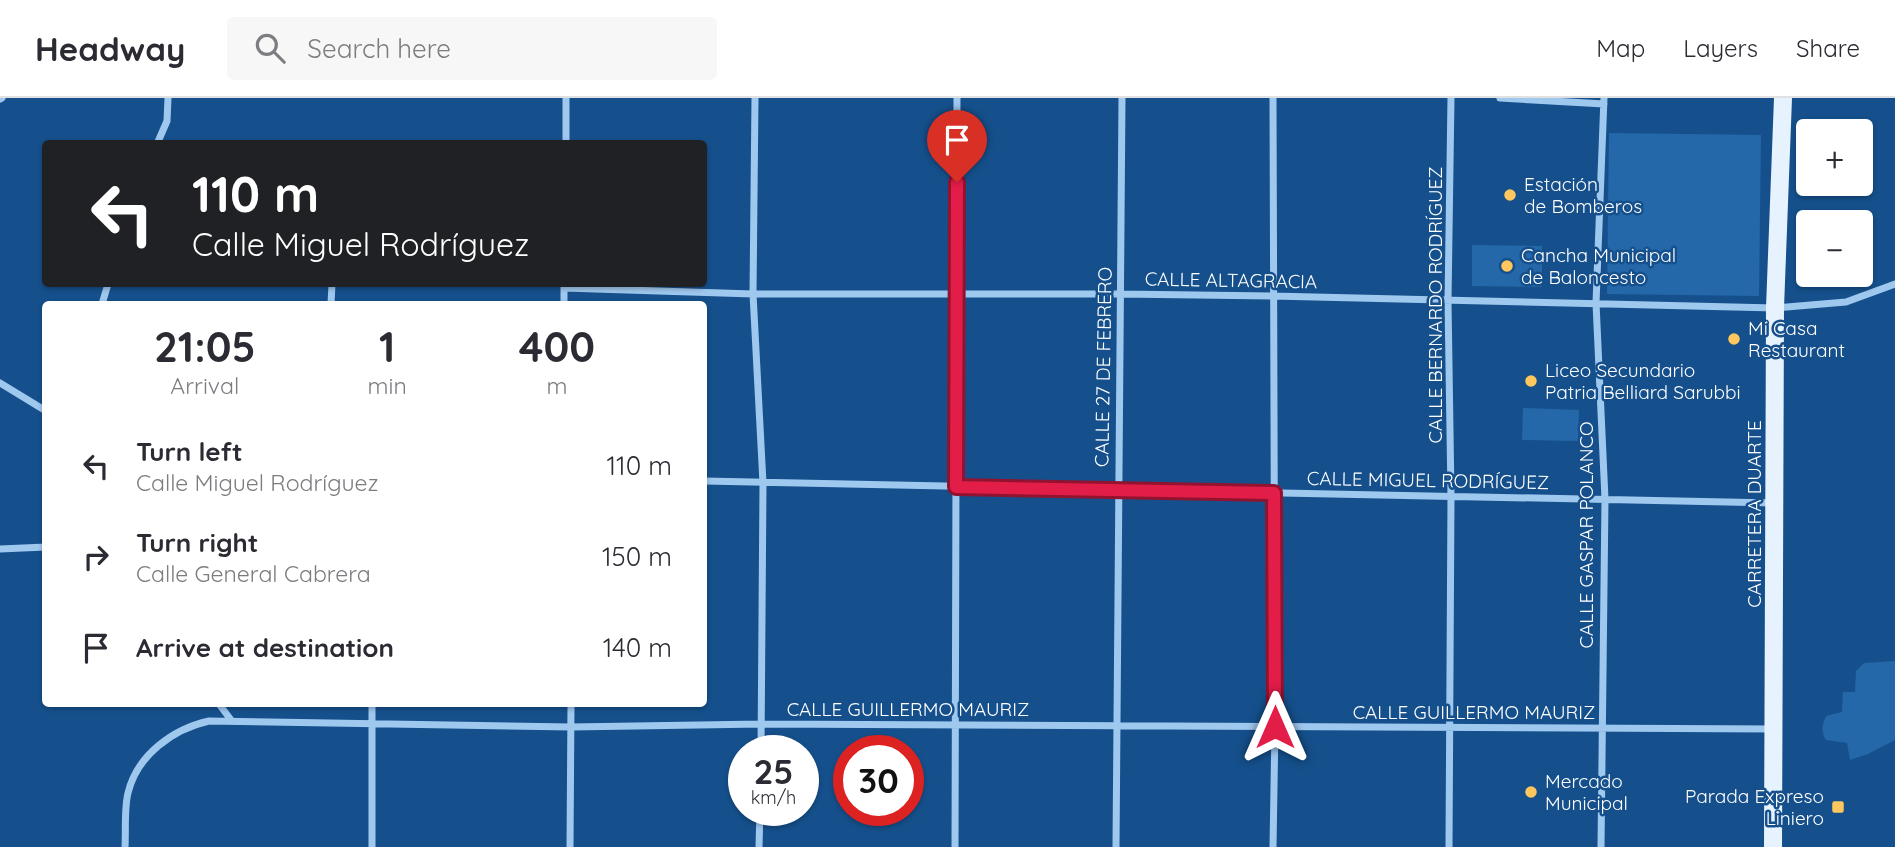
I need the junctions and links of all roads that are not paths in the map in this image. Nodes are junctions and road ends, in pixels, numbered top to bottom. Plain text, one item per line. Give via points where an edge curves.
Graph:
1 (168, 98) edge
2 (566, 98) edge
3 (755, 98) edge
4 (957, 98) edge
5 (1122, 98) edge
6 (1273, 98) edge
7 (1451, 98) edge
8 (1500, 98) edge
9 (1783, 98) edge
10 (1604, 101) edge
11 (159, 140) edge
12 (566, 140) edge
13 (1895, 284) edge
14 (588, 287) edge
15 (753, 294) junction
16 (957, 294) junction
17 (1120, 294) junction
18 (1272, 296) junction
19 (1448, 301) junction
20 (1596, 303) junction
21 (1775, 308) junction
22 (0, 383) edge
23 (42, 409) edge
24 (707, 481) edge
25 (763, 483) junction
26 (956, 487) junction
27 (1118, 490) junction
28 (1274, 493) junction
29 (1451, 496) junction
30 (1605, 499) junction
31 (1775, 503) junction
32 (42, 547) edge
33 (0, 549) edge
34 (221, 707) edge
35 (372, 707) edge
36 (571, 707) edge
37 (231, 720) junction
38 (372, 723) junction
39 (761, 724) junction
40 (954, 725) junction
41 (1118, 725) junction
42 (571, 727) junction
43 (1275, 727) junction
44 (1449, 727) junction
45 (1601, 727) junction
46 (1774, 729) junction
47 (761, 735) edge
48 (760, 826) edge
49 (125, 847) edge
50 (372, 847) edge
51 (570, 847) edge
52 (759, 847) edge
53 (955, 847) edge
54 (1116, 847) edge
55 (1273, 847) edge
56 (1448, 847) edge
57 (1601, 847) edge
58 (1773, 847) edge

1 - 11 street via 167,121
2 - 12 street
3 - 15 street
4 - 16 street
5 - 17 street, CALLE 27 DE FEBRERO
6 - 18 street
7 - 19 street, CALLE BERNARDO RODRÍGUEZ
8 - 10 street
9 - 21 main road, CARRETERA DUARTE
10 - 20 street, CALLE GASPAR POLANCO
13 - 21 street, CALLE ALTAGRACIA via 1846,302
14 - 15 street, CALLE ALTAGRACIA
15 - 16 street, CALLE ALTAGRACIA
15 - 25 street
16 - 17 street, CALLE ALTAGRACIA
16 - 26 street
17 - 18 street, CALLE ALTAGRACIA
17 - 27 street, CALLE 27 DE FEBRERO
18 - 19 street, CALLE ALTAGRACIA
18 - 28 street
19 - 20 street, CALLE ALTAGRACIA
19 - 29 street, CALLE BERNARDO RODRÍGUEZ
20 - 21 street, CALLE ALTAGRACIA
20 - 30 street, CALLE GASPAR POLANCO
21 - 31 main road, CARRETERA DUARTE
22 - 23 street
24 - 25 street, CALLE MIGUEL RODRÍGUEZ
25 - 26 street, CALLE MIGUEL RODRÍGUEZ
25 - 39 street
26 - 27 street, CALLE MIGUEL RODRÍGUEZ
26 - 40 street
27 - 28 street, CALLE MIGUEL RODRÍGUEZ
27 - 41 street, CALLE 27 DE FEBRERO
28 - 29 street, CALLE MIGUEL RODRÍGUEZ
28 - 43 street
29 - 30 street, CALLE MIGUEL RODRÍGUEZ
29 - 44 street, CALLE BERNARDO RODRÍGUEZ
30 - 31 street, CALLE MIGUEL RODRÍGUEZ
30 - 45 street, CALLE GASPAR POLANCO
31 - 46 main road, CARRETERA DUARTE
32 - 33 street
34 - 37 street
35 - 38 street
36 - 42 street
37 - 38 street, CALLE GUILLERMO MAURIZ
37 - 49 street, CALLE GUILLERMO MAURIZ via 192,724 156,747 138,769 128,793
38 - 42 street, CALLE GUILLERMO MAURIZ
38 - 50 street
39 - 40 street, CALLE GUILLERMO MAURIZ
39 - 42 street, CALLE GUILLERMO MAURIZ
39 - 47 street
40 - 41 street, CALLE GUILLERMO MAURIZ
40 - 53 street
41 - 43 street, CALLE GUILLERMO MAURIZ
41 - 54 street, CALLE 27 DE FEBRERO
42 - 51 street
43 - 44 street, CALLE GUILLERMO MAURIZ
43 - 55 street
44 - 45 street, CALLE GUILLERMO MAURIZ
44 - 56 street, CALLE BERNARDO RODRÍGUEZ
45 - 46 street, CALLE GUILLERMO MAURIZ
45 - 57 street, CALLE GASPAR POLANCO
46 - 58 main road, CARRETERA DUARTE
48 - 52 street

